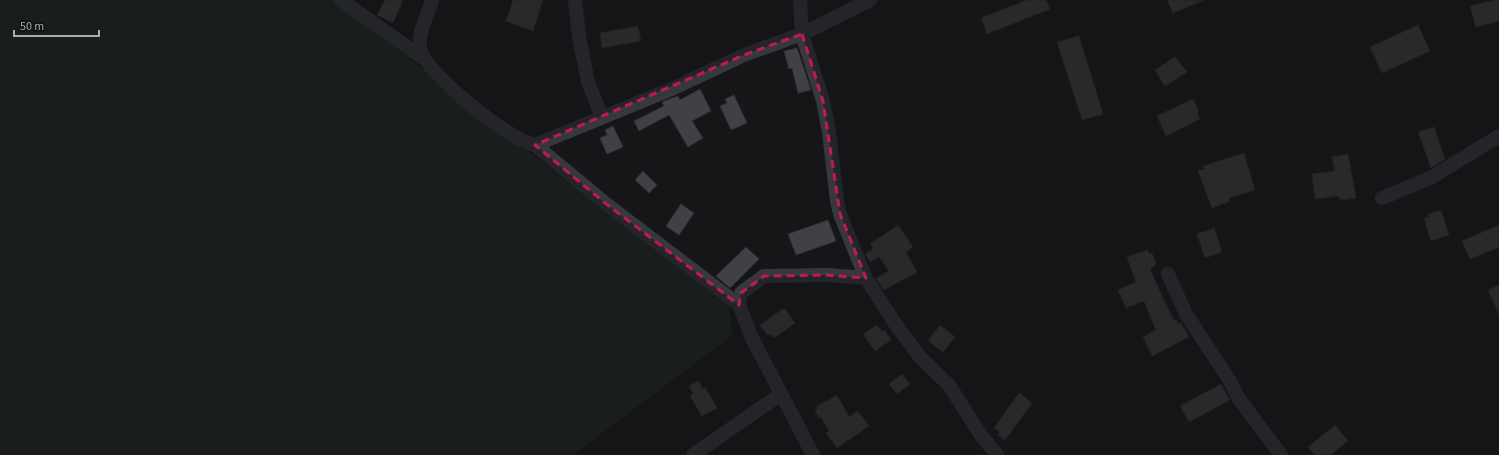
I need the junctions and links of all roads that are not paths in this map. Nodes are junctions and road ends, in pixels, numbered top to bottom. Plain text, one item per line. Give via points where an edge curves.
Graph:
1 (341, 0) edge
2 (432, 0) edge
3 (575, 0) edge
4 (800, 0) edge
5 (870, 0) edge
6 (802, 34) junction
7 (424, 59) junction
8 (602, 117) junction
9 (1499, 136) edge
10 (535, 145) junction
11 (1382, 198) dead end
12 (1168, 274) dead end
13 (866, 278) junction
14 (739, 305) junction
15 (781, 394) junction
16 (693, 455) edge
17 (813, 455) edge
18 (997, 455) edge
19 (1281, 455) edge

1 - 7 street
2 - 7 street via 420,42
3 - 8 street via 588,82
4 - 6 street
5 - 6 street
6 - 8 street via 744,55 674,88
6 - 13 street via 823,101 834,166 834,188 840,214
7 - 10 street via 436,73 500,129 519,140
8 - 10 street
9 - 11 street via 1432,177
10 - 14 street via 605,203
12 - 19 street via 1186,314 1239,399
13 - 14 street via 827,275 764,276 742,293
13 - 18 street via 920,357 949,385 980,434
14 - 15 street via 752,338
15 - 16 street
15 - 17 street

